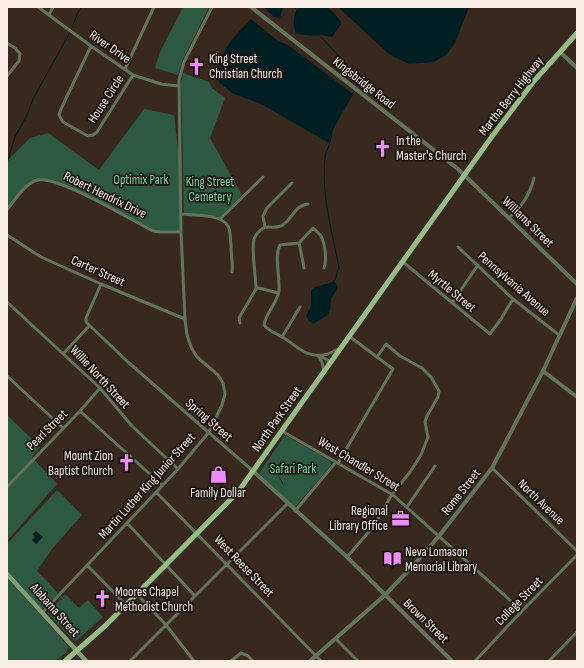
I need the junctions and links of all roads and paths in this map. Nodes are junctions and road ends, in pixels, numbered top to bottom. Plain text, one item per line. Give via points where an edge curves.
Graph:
1 (38, 7) edge
2 (53, 7) edge
3 (154, 7) edge
4 (212, 7) edge
5 (250, 7) edge
6 (49, 15) junction
7 (577, 33) edge
8 (7, 43) edge
9 (91, 46) junction
10 (560, 52) junction
11 (577, 68) edge
12 (125, 69) junction
13 (8, 75) edge
14 (133, 75) junction
15 (178, 86) junction
16 (465, 175) junction
17 (263, 177) dead end
18 (534, 178) dead end
19 (292, 183) dead end
20 (308, 204) dead end
21 (7, 210) edge
22 (181, 214) junction
23 (509, 218) junction
24 (220, 219) junction
25 (265, 227) junction
26 (181, 232) junction
27 (7, 235) edge
28 (299, 242) junction
29 (458, 247) dead end
30 (403, 262) junction
31 (478, 265) junction
32 (304, 268) dead end
33 (324, 268) dead end
34 (232, 272) dead end
35 (101, 284) junction
36 (577, 284) edge
37 (256, 289) junction
38 (278, 293) junction
39 (577, 298) edge
40 (513, 299) junction
41 (7, 302) edge
42 (452, 303) junction
43 (300, 307) dead end
44 (185, 319) junction
45 (240, 323) dead end
46 (89, 326) junction
47 (559, 334) junction
48 (349, 336) junction
49 (282, 337) junction
50 (341, 348) junction
51 (64, 353) junction
52 (318, 355) junction
53 (377, 357) junction
54 (331, 362) junction
55 (543, 371) junction
56 (324, 372) junction
57 (7, 376) edge
58 (100, 388) junction
59 (577, 397) edge
60 (80, 411) junction
61 (63, 428) junction
62 (282, 431) junction
63 (209, 432) junction
64 (337, 462) junction
65 (435, 466) dead end
66 (492, 468) junction
67 (178, 469) junction
68 (253, 471) junction
69 (162, 485) junction
70 (7, 487) edge
71 (156, 492) junction
72 (393, 495) junction
73 (288, 503) junction
74 (406, 507) junction
75 (296, 511) junction
76 (128, 523) junction
77 (198, 533) junction
78 (439, 536) junction
79 (577, 551) edge
80 (577, 555) edge
81 (346, 557) junction
82 (167, 564) junction
83 (228, 564) junction
84 (87, 565) junction
85 (7, 574) edge
86 (137, 594) junction
87 (385, 595) junction
88 (196, 596) junction
89 (126, 605) junction
90 (522, 611) junction
91 (42, 612) junction
92 (166, 625) junction
93 (577, 632) edge
94 (336, 639) junction
95 (78, 651) junction
96 (316, 656) junction
97 (65, 661) edge
98 (86, 661) edge
99 (130, 661) edge
100 (194, 661) edge
101 (231, 661) edge
102 (253, 661) edge
103 (310, 661) edge
104 (321, 661) edge
105 (358, 661) edge
106 (452, 661) edge
107 (475, 661) edge
108 (549, 661) edge

1 - 6 street, River Drive
2 - 6 street
3 - 12 street
4 - 15 street, Martin Luther King Junior Street via 184,62
5 - 16 street, Kingsbridge Road
6 - 9 street, River Drive
7 - 10 main road, Martha Berry Highway
8 - 13 street via 20,54 19,61
9 - 12 street, River Drive
9 - 14 street, House Circle via 59,115 63,122 88,136 93,135
10 - 11 street
10 - 16 main road, Martha Berry Highway via 530,87
12 - 14 street, River Drive
14 - 15 street, River Drive via 161,84
15 - 22 street, Martin Luther King Junior Street
16 - 23 street, Williams Street
16 - 30 main road, North Park Street
17 - 24 street
18 - 23 street via 526,200
19 - 25 street via 267,208 263,216
20 - 25 street via 301,205 281,226
21 - 26 street, Robert Hendrix Drive via 30,183 47,180 70,188 154,231
22 - 24 street
22 - 26 street, Martin Luther King Junior Street
23 - 36 street, Williams Street
24 - 34 street via 228,227 230,234
25 - 37 street via 258,232 254,241
26 - 44 street, Martin Luther King Junior Street
27 - 35 street, Carter Street via 41,257
28 - 32 street
28 - 33 street via 313,228 319,233 323,240
28 - 38 street via 280,245
29 - 31 street, Pennsylvania Avenue
30 - 42 street, Myrtle Street
30 - 48 main road, North Park Street
31 - 40 street, Pennsylvania Avenue
31 - 42 street
35 - 44 street, Carter Street
35 - 46 street via 86,318
37 - 38 street
37 - 45 street via 240,315
38 - 49 street via 264,320 264,325
39 - 47 street, Rome Street
40 - 42 street, Myrtle Street via 490,334
40 - 47 street, Pennsylvania Avenue
41 - 51 street, Willie North Street
43 - 49 street
44 - 63 street, Martin Luther King Junior Street via 187,335 197,357 218,375 223,384 225,394 222,405
46 - 51 street
46 - 63 street, Spring Street
47 - 55 street, Rome Street
48 - 50 main road, North Park Street
48 - 53 street
49 - 52 street via 304,353
50 - 52 street
50 - 54 main road, North Park Street
51 - 58 street, Willie North Street
52 - 54 street
52 - 56 street
53 - 64 street via 393,369
53 - 72 street via 386,344 400,356 422,368 439,391 425,422 428,437 425,447
54 - 56 main road, North Park Street
55 - 59 street
55 - 66 street, Rome Street
56 - 62 main road, North Park Street
57 - 61 street
58 - 60 street, Pearl Street
58 - 67 street, Willie North Street via 132,426
60 - 61 street, Pearl Street
60 - 69 street
61 - 70 street, Pearl Street
62 - 64 street, West Chandler Street
62 - 68 main road, North Park Street
63 - 67 street, Martin Luther King Junior Street
63 - 68 street, Spring Street
64 - 72 street, West Chandler Street
64 - 75 street
65 - 74 street
66 - 78 street, Rome Street
66 - 79 street, North Avenue
67 - 69 street, Martin Luther King Junior Street
68 - 73 street, Spring Street
68 - 77 main road, North Park Street via 234,496
69 - 71 street, Martin Luther King Junior Street
71 - 76 street, Martin Luther King Junior Street
71 - 77 street, West Reese Street
72 - 74 street, West Chandler Street
72 - 81 street via 373,527
73 - 75 street, Spring Street
73 - 83 street
74 - 78 street, West Chandler Street
75 - 81 street, Spring Street
76 - 82 street
76 - 84 street, Martin Luther King Junior Street
77 - 82 main road, North Park Street
77 - 83 street, West Reese Street
78 - 87 street, Rome Street
78 - 90 street, West Chandler Street
80 - 90 street, College Street
81 - 87 street, Spring Street
82 - 86 main road, North Park Street
82 - 88 street
83 - 88 street
83 - 96 street, West Reese Street
84 - 89 street
84 - 91 street, Martin Luther King Junior Street
85 - 91 main road, Alabama Street
86 - 89 main road, North Park Street
86 - 92 street
87 - 94 street, Rome Street
87 - 106 street, Brown Street
88 - 92 street
89 - 95 main road, North Park Street
90 - 107 street, College Street
91 - 95 main road, Alabama Street
92 - 99 street
92 - 100 street
93 - 108 street
94 - 96 street, Rome Street
94 - 105 street
95 - 97 main road, North Park Street
95 - 98 main road, Alabama Street
96 - 103 street, Rome Street
96 - 104 street, West Reese Street
101 - 102 street via 241,653

